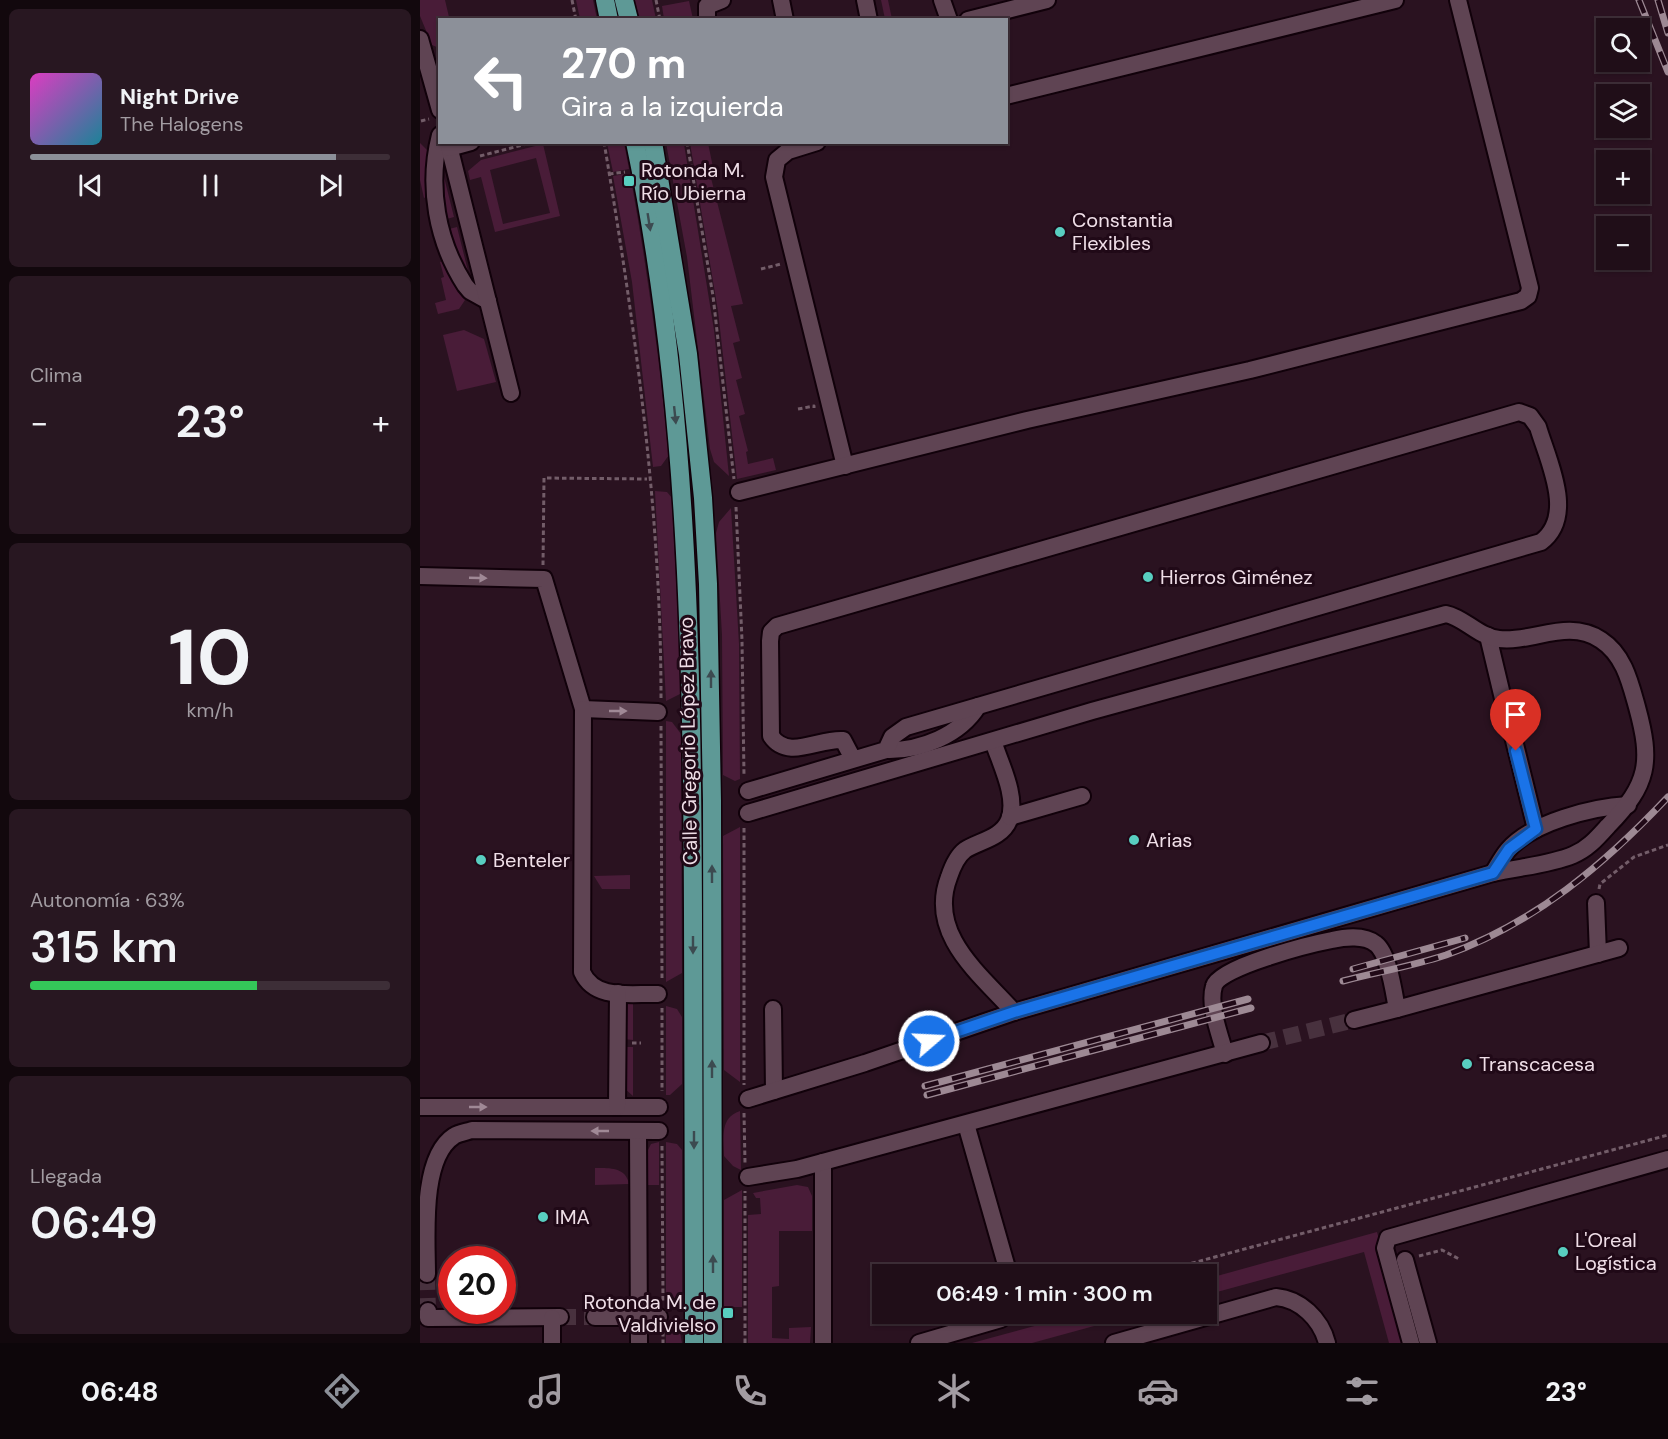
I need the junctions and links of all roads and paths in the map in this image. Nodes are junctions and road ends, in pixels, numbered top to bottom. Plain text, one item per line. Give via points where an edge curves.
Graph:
1 (572, 0) edge
2 (605, 0) edge
3 (624, 0) edge
4 (656, 0) edge
5 (722, 0) edge
6 (781, 0) edge
7 (865, 0) edge
8 (942, 0) edge
9 (1047, 0) edge
10 (1395, 0) edge
11 (1458, 0) edge
12 (576, 18) edge
13 (609, 18) edge
14 (628, 18) edge
15 (660, 18) edge
16 (707, 18) edge
17 (785, 18) edge
18 (869, 18) edge
19 (948, 18) edge
20 (976, 18) edge
21 (420, 39) edge
22 (426, 83) edge
23 (1008, 96) edge
24 (438, 106) edge
25 (444, 144) edge
26 (446, 144) edge
27 (527, 144) edge
28 (604, 144) edge
29 (635, 144) edge
30 (653, 144) edge
31 (687, 144) edge
32 (811, 144) edge
33 (472, 160) dead end
34 (609, 174) junction
35 (629, 181) dead end
36 (488, 301) junction
37 (511, 393) dead end
38 (845, 466) junction
39 (647, 479) dead end
40 (736, 494) junction
41 (420, 576) edge
42 (544, 579) junction
43 (1488, 636) junction
44 (583, 710) junction
45 (660, 712) junction
46 (993, 741) junction
47 (853, 759) junction
48 (746, 788) joint
49 (1082, 796) dead end
50 (1628, 805) junction
51 (1010, 817) junction
52 (746, 819) joint
53 (1542, 826) junction
54 (1668, 844) edge
55 (1493, 873) junction
56 (1596, 903) joint
57 (1619, 948) dead end
58 (1598, 954) junction
59 (618, 993) junction
60 (661, 994) junction
61 (773, 1009) dead end
62 (1397, 1009) junction
63 (1014, 1012) junction
64 (1354, 1020) tunnel mouth
65 (1261, 1043) tunnel mouth
66 (1225, 1054) junction
67 (774, 1091) junction
68 (745, 1099) junction
69 (660, 1101) joint
70 (420, 1107) edge
71 (617, 1107) junction
72 (966, 1124) junction
73 (639, 1131) junction
74 (1668, 1135) edge
75 (661, 1137) joint
76 (1668, 1159) edge
77 (823, 1162) junction
78 (746, 1177) junction
79 (1405, 1260) dead end
80 (1006, 1264) edge
81 (1189, 1264) edge
82 (427, 1274) tunnel mouth
83 (425, 1316) edge
84 (661, 1316) junction
85 (595, 1317) tunnel mouth
86 (638, 1317) junction
87 (984, 1324) edge
88 (552, 1343) edge
89 (639, 1343) edge
90 (663, 1343) edge
91 (694, 1343) edge
92 (713, 1343) edge
93 (745, 1343) edge
94 (823, 1343) edge
95 (919, 1343) edge
96 (1114, 1343) edge
97 (1328, 1343) edge
98 (1411, 1343) edge
99 (1428, 1343) edge

1 - 12 path
2 - 13 main road
3 - 14 main road
4 - 15 path
5 - 16 lane via 707,6
6 - 17 lane
7 - 18 lane
8 - 19 lane
9 - 20 lane
10 - 23 lane
11 - 38 lane via 1530,288 1528,296 1521,301 1250,370
21 - 22 lane
22 - 24 lane
25 - 36 lane via 433,183 440,226 465,285
26 - 36 lane
27 - 33 path
28 - 34 path
29 -> 91 main road, Calle Gregorio López Bravo via 668,346 688,579 693,712
92 -> 30 main road, Calle Gregorio López Bravo via 708,584 688,354
31 - 40 path via 715,314
32 - 38 lane via 777,160 774,177
34 - 35 path via 628,171
34 - 45 path via 641,379 656,549
36 - 37 lane
38 - 40 lane
39 - 42 path via 544,478
40 - 48 path
41 -> 42 lane
42 - 44 lane
43 - 46 lane via 1470,628 1458,616 1436,616
43 - 50 lane via 1513,640 1568,631 1600,639 1616,653 1628,673 1646,740 1644,777
43 - 53 lane via 1505,707
44 -> 45 lane
44 - 59 lane via 582,972 595,989
45 - 60 path
46 - 51 lane via 1010,796
46 - 52 lane
47 - 47 lane via 945,737 970,719 978,706 1540,542 1551,535 1559,501 1538,427 1530,416 1519,412 777,626 770,641 771,736 789,748 843,740
47 - 48 lane
49 - 51 lane
50 - 53 lane via 1609,806
50 - 55 lane via 1581,851
51 - 63 lane via 1001,832 963,851 953,865 946,884 944,921 962,955
52 - 68 path
53 - 55 lane via 1509,849
54 - 56 path via 1634,856 1614,872 1600,884
55 - 63 lane
56 - 58 lane
57 - 58 lane
58 - 62 lane
59 - 60 lane
59 - 71 lane
60 - 69 path
61 - 67 lane
62 - 64 lane
62 - 66 lane via 1386,960 1377,945 1365,938 1332,940 1234,969 1217,979 1213,1008
63 - 67 lane
65 - 66 lane
66 - 72 lane
67 - 68 lane
68 - 78 path
69 - 71 lane
70 -> 71 lane
72 - 77 lane
72 - 80 lane
73 - 75 lane
73 -> 82 lane via 472,1130 453,1136 436,1156 429,1186
73 - 86 lane
74 - 81 path
75 - 84 path
76 - 98 lane via 1388,1238 1385,1248
77 - 78 lane
77 - 94 lane
78 - 93 path
79 - 99 lane
83 - 88 lane via 556,1318
84 - 86 lane
84 - 90 path
85 - 86 lane
86 - 89 lane
87 - 95 lane
96 - 97 lane via 1276,1297 1289,1298 1317,1319

